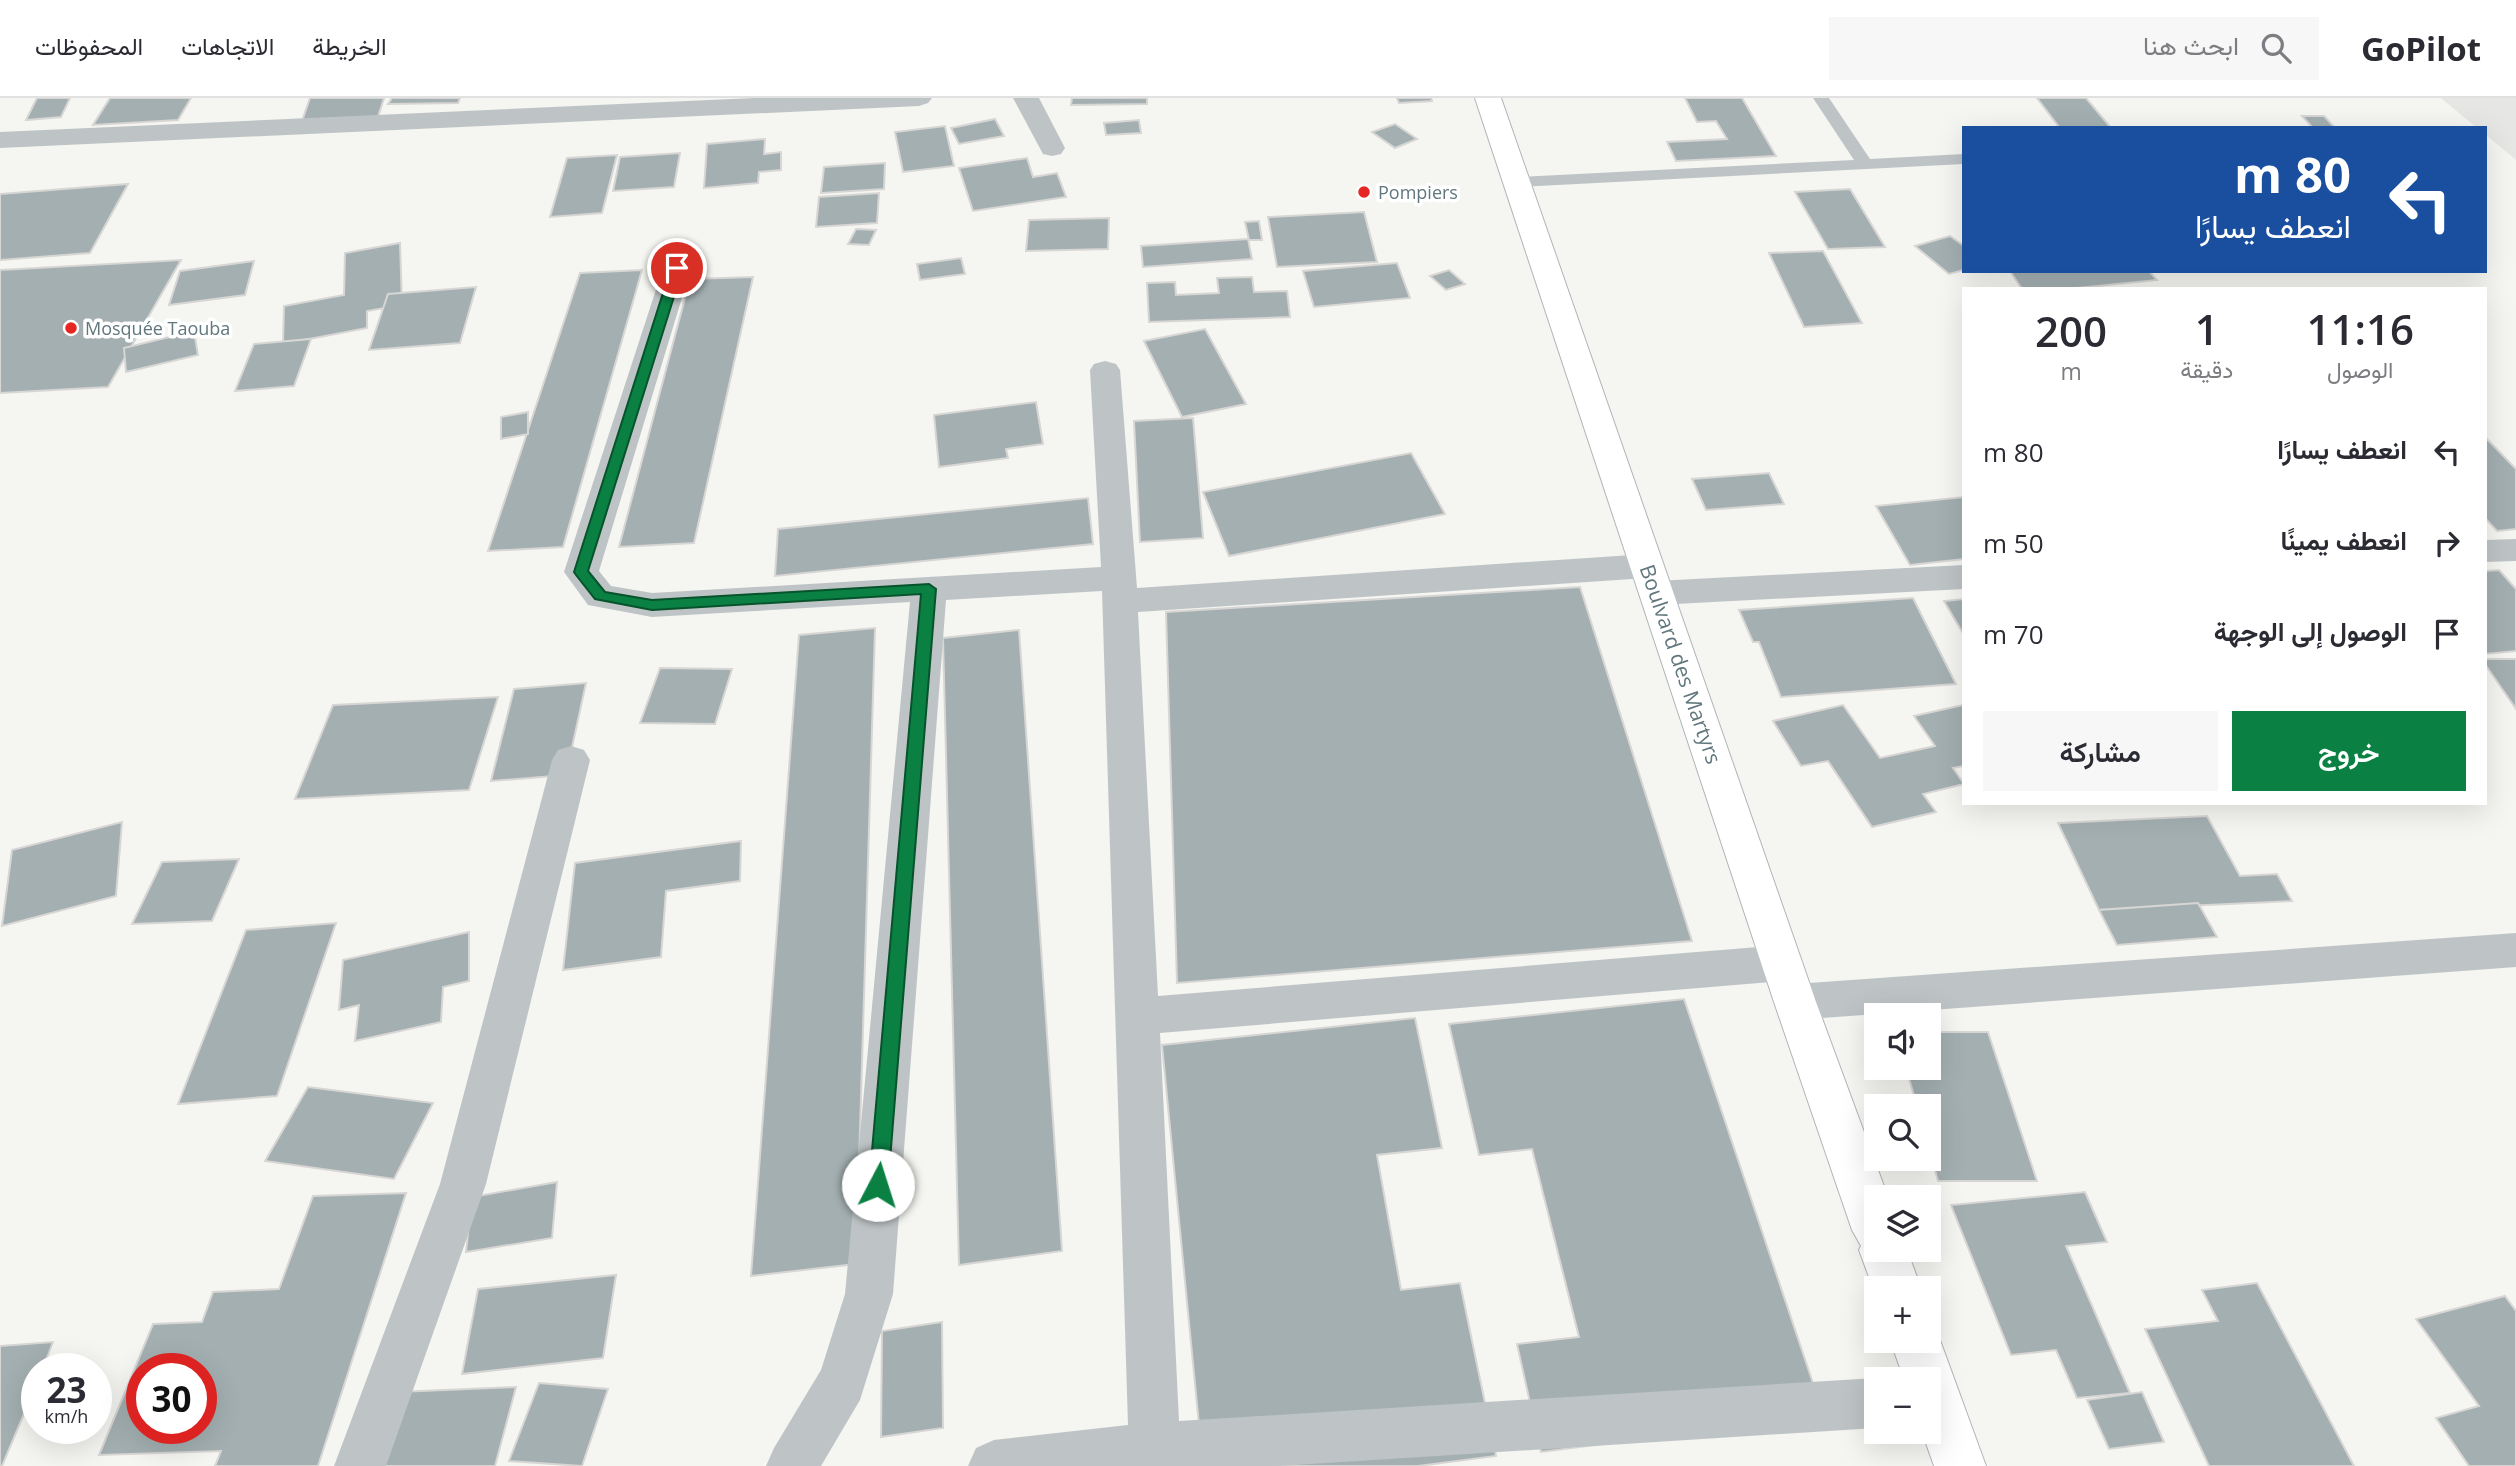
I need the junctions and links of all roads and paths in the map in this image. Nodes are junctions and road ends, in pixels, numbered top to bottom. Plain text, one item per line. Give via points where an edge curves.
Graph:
1 (919, 98) edge
2 (1027, 98) edge
3 (1488, 98) edge
4 (1821, 98) edge
5 (0, 140) edge
6 (1052, 148) dead end
7 (1962, 159) edge
8 (1865, 164) junction
9 (1517, 182) junction
10 (677, 268) dead end
11 (1105, 370) dead end
12 (2516, 550) edge
13 (2487, 551) edge
14 (1962, 577) edge
15 (1652, 580) junction
16 (929, 589) junction
17 (1119, 589) junction
18 (571, 760) dead end
19 (2516, 950) edge
20 (1782, 963) junction
21 (1795, 1002) junction
22 (1137, 1016) junction
23 (1864, 1196) edge
24 (1864, 1404) edge
25 (1941, 1421) edge
26 (1155, 1448) junction
27 (360, 1466) edge
28 (792, 1466) edge
29 (994, 1466) edge
30 (1960, 1466) edge

1 - 5 street
2 - 6 street
3 - 9 street, Boulvard des Martyrs
4 - 8 lane
7 - 8 lane
8 - 9 lane
9 - 15 street, Boulvard des Martyrs
10 - 16 street via 581,572 600,596 652,605
11 - 17 street
12 - 13 street
14 - 15 street
15 - 17 street
15 - 20 street, Boulvard des Martyrs
16 - 17 street
16 - 28 street via 869,1294 842,1382
17 - 22 street
18 - 27 street via 463,1184
19 - 21 street
20 - 21 street, Boulvard des Martyrs
20 - 22 street
21 - 23 street, Boulvard des Martyrs
22 - 26 street
24 - 26 street
25 - 30 street
26 - 29 street

